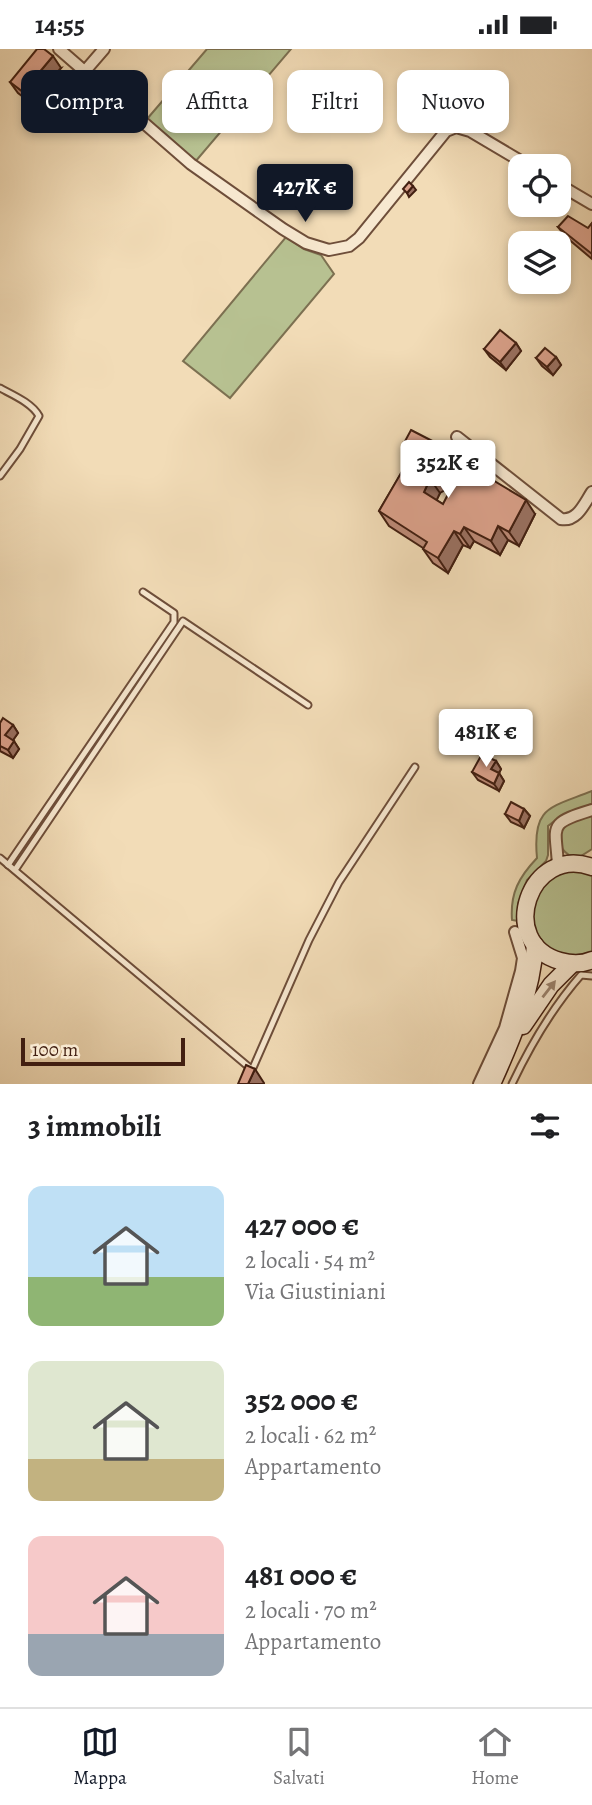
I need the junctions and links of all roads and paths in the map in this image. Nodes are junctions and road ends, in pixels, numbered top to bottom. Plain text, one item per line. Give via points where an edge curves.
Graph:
1 (60, 49) edge
2 (104, 49) edge
3 (84, 70) edge
4 (86, 70) edge
5 (148, 126) edge
6 (509, 154) edge
7 (571, 192) edge
8 (592, 204) edge
9 (0, 388) edge
10 (457, 437) dead end
11 (0, 476) edge
12 (592, 492) edge
13 (143, 592) dead end
14 (308, 705) dead end
15 (415, 767) dead end
16 (592, 810) edge
17 (0, 858) edge
18 (592, 858) edge
19 (8, 865) junction
20 (566, 865) junction
21 (592, 867) edge
22 (15, 870) junction
23 (515, 932) dead end
24 (535, 945) junction
25 (592, 960) edge
26 (572, 964) junction
27 (592, 976) edge
28 (504, 1058) junction
29 (479, 1084) edge
30 (492, 1084) edge
31 (512, 1084) edge

1 - 3 street
2 - 4 street
5 - 6 street via 191,164 283,229 329,250 349,246 359,238 446,131 456,127 470,131
7 - 8 street
9 - 11 lane via 37,411 39,419
10 - 12 street via 561,519 576,516
13 - 19 lane via 174,613 174,622
14 - 22 lane via 183,621
15 - 22 lane via 340,882 309,940 251,1073
16 - 20 street via 558,826 554,841
17 - 19 lane
18 - 20 main road
19 - 22 lane
20 - 21 main road
20 - 24 main road via 544,874 527,900 527,931
23 - 29 street via 523,958 521,971 505,1028
24 - 26 main road via 551,958
24 - 28 main road via 530,983
25 - 26 main road
28 -> 26 main road via 551,985
27 - 31 lane via 581,975 557,1002
28 - 30 main road

